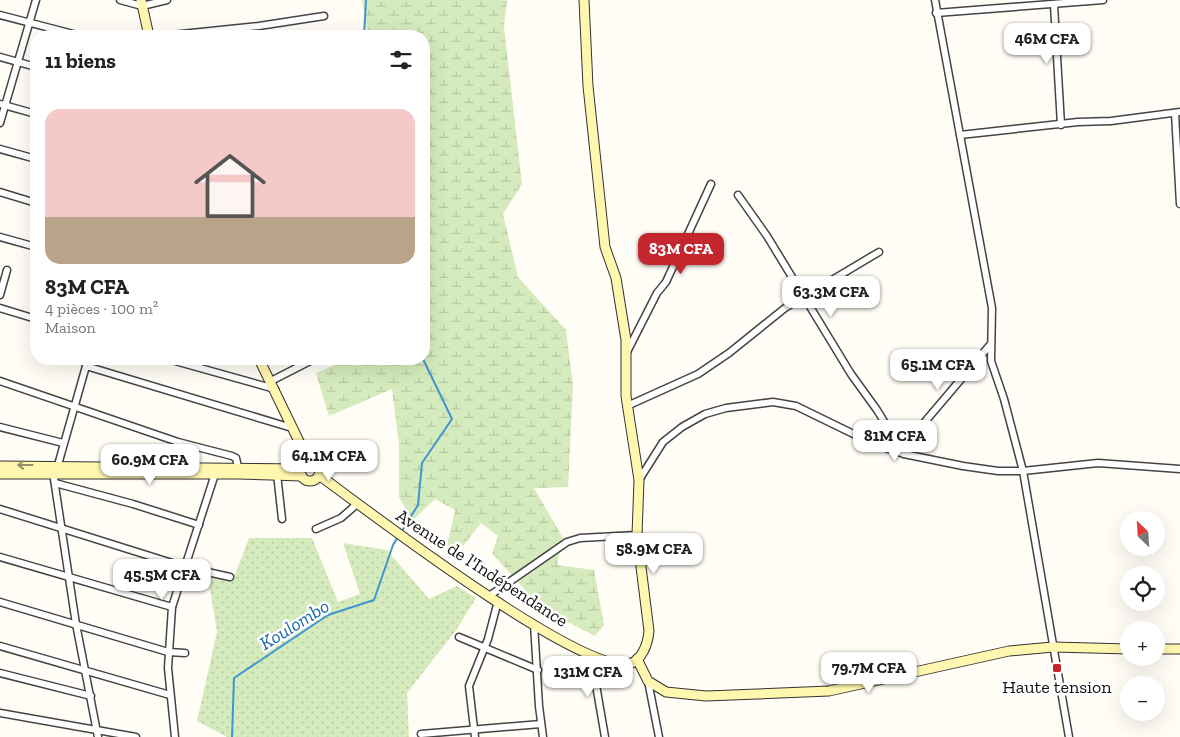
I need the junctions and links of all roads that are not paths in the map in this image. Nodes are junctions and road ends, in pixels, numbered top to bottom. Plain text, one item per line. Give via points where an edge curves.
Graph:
1 (36, 0) edge
2 (120, 0) edge
3 (167, 0) edge
4 (584, 0) edge
5 (935, 0) edge
6 (1103, 0) edge
7 (142, 3) edge
8 (1045, 3) edge
9 (1054, 5) junction
10 (936, 13) junction
11 (0, 15) edge
12 (324, 16) dead end
13 (27, 23) junction
14 (56, 30) edge
15 (148, 30) edge
16 (220, 30) edge
17 (0, 57) edge
18 (17, 62) junction
19 (30, 65) edge
20 (2, 105) edge
21 (30, 112) edge
22 (1177, 113) edge
23 (0, 123) edge
24 (1061, 125) junction
25 (960, 135) junction
26 (0, 149) edge
27 (30, 157) edge
28 (711, 184) dead end
29 (0, 192) edge
30 (738, 195) dead end
31 (30, 200) edge
32 (1180, 204) edge
33 (0, 238) edge
34 (30, 246) edge
35 (879, 252) dead end
36 (7, 270) dead end
37 (0, 295) edge
38 (806, 297) junction
39 (0, 308) edge
40 (30, 317) edge
41 (990, 345) junction
42 (626, 353) junction
43 (86, 365) edge
44 (96, 365) edge
45 (192, 365) edge
46 (262, 365) edge
47 (305, 365) edge
48 (0, 381) edge
49 (273, 385) junction
50 (74, 404) junction
51 (627, 406) junction
52 (0, 427) edge
53 (292, 428) junction
54 (63, 444) junction
55 (349, 448) dead end
56 (903, 452) junction
57 (312, 463) junction
58 (0, 466) edge
59 (238, 467) junction
60 (1180, 469) edge
61 (1023, 471) junction
62 (301, 472) junction
63 (0, 474) edge
64 (55, 474) junction
65 (215, 474) junction
66 (277, 474) junction
67 (319, 476) junction
68 (639, 480) junction
69 (357, 504) junction
70 (0, 509) edge
71 (282, 519) dead end
72 (199, 525) junction
73 (60, 528) junction
74 (316, 529) dead end
75 (637, 535) junction
76 (0, 557) edge
77 (185, 567) junction
78 (230, 577) dead end
79 (68, 578) junction
80 (489, 596) junction
81 (498, 601) junction
82 (0, 602) edge
83 (172, 607) junction
84 (76, 624) junction
85 (534, 624) junction
86 (459, 637) dead end
87 (0, 646) edge
88 (485, 646) junction
89 (1053, 647) junction
90 (1120, 649) edge
91 (1165, 649) edge
92 (1180, 649) edge
93 (168, 652) junction
94 (185, 653) dead end
95 (591, 656) junction
96 (637, 659) junction
97 (538, 670) junction
98 (0, 673) edge
99 (87, 673) junction
100 (648, 681) junction
101 (91, 696) junction
102 (170, 696) junction
103 (0, 713) edge
104 (541, 724) junction
105 (474, 729) junction
106 (98, 734) edge
107 (421, 734) dead end
108 (442, 734) edge
109 (136, 737) edge
110 (175, 737) edge
111 (475, 737) edge
112 (544, 737) edge
113 (605, 737) edge
114 (659, 737) edge
115 (1069, 737) edge

1 - 13 street
2 - 7 street
3 - 7 street
4 - 42 street via 588,86 606,247 622,303
5 - 10 street
6 - 9 street
7 - 15 street
8 - 9 street
8 - 10 street
9 - 24 street
10 - 25 street
11 - 13 street
12 - 16 street
13 - 14 street
13 - 18 street
17 - 18 street
18 - 19 street
18 - 20 street
20 - 21 street
20 - 23 street
22 - 24 street
22 - 32 street
24 - 25 street
25 - 41 street via 992,308
26 - 27 street
28 - 42 street via 666,282 657,292
29 - 31 street
30 - 38 street
33 - 34 street
35 - 38 street
36 - 37 street
38 - 51 street via 785,308 698,374
38 - 56 street via 851,374
39 - 40 street
41 - 56 street
41 - 61 street via 994,374
42 - 51 street
43 - 50 street
44 - 53 street
45 - 49 street
46 - 49 street
47 - 49 street
48 - 50 street
49 - 53 street
50 - 54 street
50 - 59 street via 178,442 232,456 236,458
51 - 68 street
52 - 54 street
53 - 57 street
54 - 64 street
55 - 57 street
56 - 61 street via 963,466
56 - 68 street via 874,444 796,406 773,402 748,404 705,414 682,427 663,442
57 - 62 street
57 - 67 street via 319,469
64 -> 58 street
59 - 62 street
59 - 64 street
60 - 61 street via 1098,462
61 - 89 street
62 - 66 street
62 - 67 street via 310,481
63 - 64 street
64 - 65 street
64 - 72 street
64 - 73 street
65 - 66 street
65 - 72 street
66 - 71 street
67 - 69 street, Avenue de l'Indépendance
68 - 75 street
69 - 74 street via 341,518
69 - 80 street, Avenue de l'Indépendance
70 - 73 street
72 - 77 street
73 - 77 street
73 - 79 street
75 - 80 street via 580,538 567,542
75 - 96 street via 650,631 648,644
76 - 79 street
77 - 78 street
77 - 83 street
79 - 83 street
79 - 84 street
80 - 81 street, Avenue de l'Indépendance
81 - 85 street, Avenue de l'Indépendance
81 - 88 street
82 - 84 street
83 - 93 street
84 - 93 street
84 - 99 street
85 - 95 street, Avenue de l'Indépendance
85 - 97 street
86 - 88 street
87 - 99 street
88 - 97 street
88 - 105 street via 469,686
89 - 90 street
89 - 100 street via 1009,650 829,691 706,696 666,692
89 - 115 street
91 - 92 street
93 - 94 street
93 - 102 street
95 - 96 street, Avenue de l'Indépendance via 629,664
95 - 113 street
96 - 100 street
97 - 104 street
98 - 101 street
99 - 101 street
99 - 102 street
100 - 114 street
101 - 106 street
102 - 110 street
103 - 106 street
104 - 105 street
104 - 112 street
105 - 108 street
105 - 111 street
106 - 109 street
107 - 108 street

